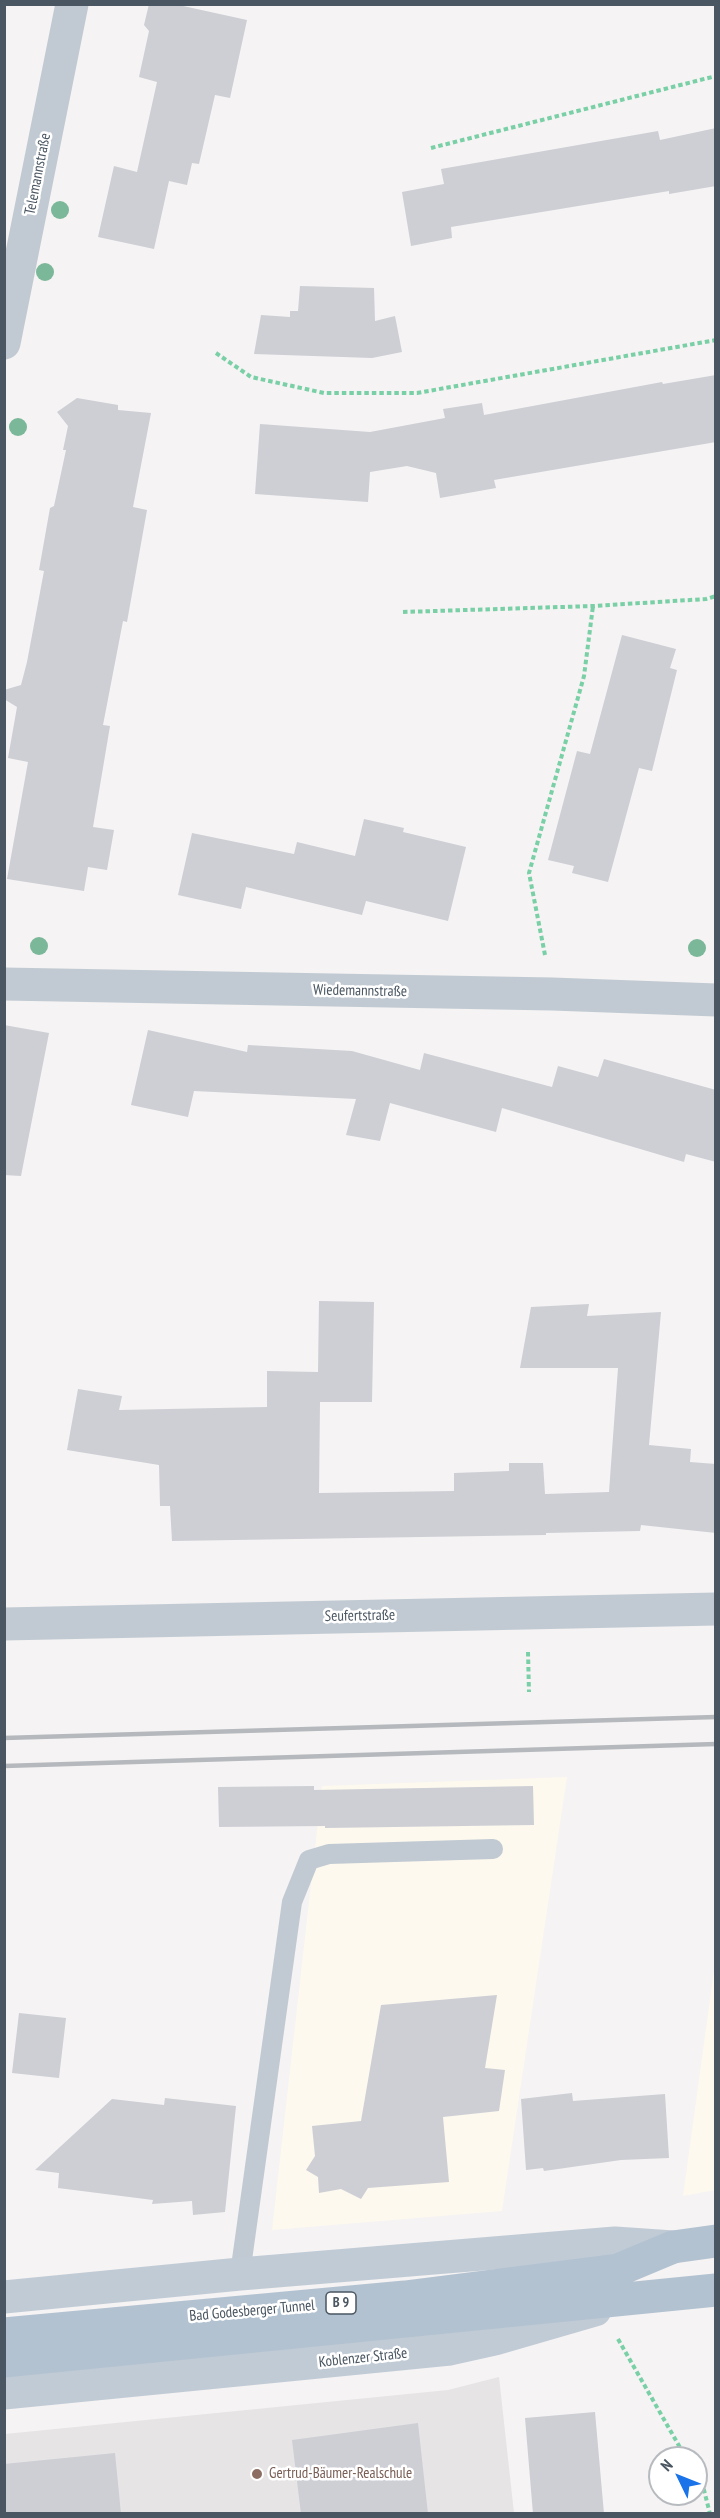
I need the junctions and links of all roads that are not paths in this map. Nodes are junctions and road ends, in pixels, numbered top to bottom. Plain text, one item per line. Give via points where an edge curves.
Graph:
1 (72, 4) edge
2 (6, 323) edge
3 (4, 984) edge
4 (716, 1000) edge
5 (716, 1609) edge
6 (4, 1624) edge
7 (493, 1849) dead end
8 (716, 2241) edge
9 (673, 2247) junction
10 (240, 2274) junction
11 (716, 2290) edge
12 (4, 2297) edge
13 (634, 2299) junction
14 (4, 2334) edge
15 (4, 2361) edge
16 (4, 2393) edge

1 - 2 street, Telemannstraße
3 - 4 street, Wiedemannstraße
5 - 6 street, Seufertstraße
7 - 10 lane via 329,1854 309,1860 292,1902
8 - 9 main road, B 9
9 - 10 main road via 615,2243
9 - 14 main road, Bad Godesberger Tunnel / B 9 via 618,2270 405,2297
10 - 12 main road
11 - 13 main road, Koblenzer Straße / B 9
13 - 15 main road, Bad Godesberger Tunnel / B 9
13 - 16 main road, Koblenzer Straße via 450,2349

